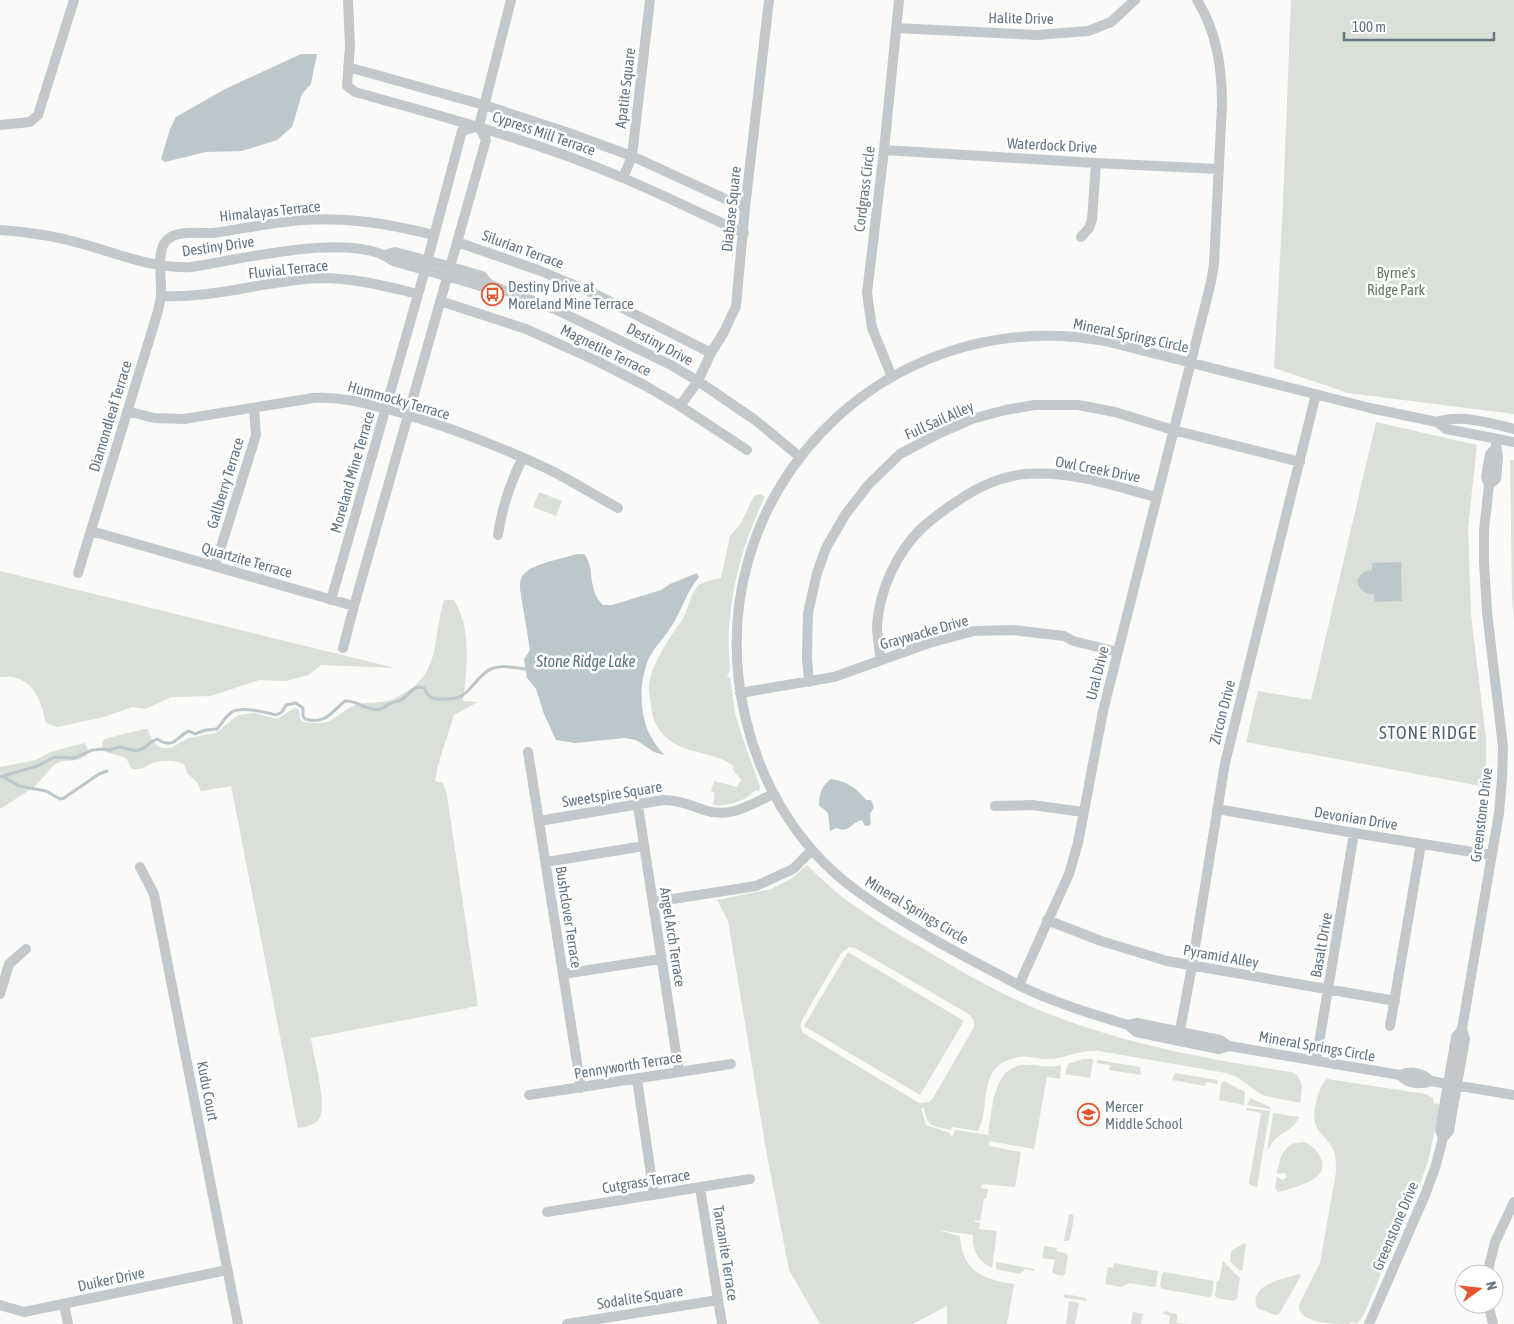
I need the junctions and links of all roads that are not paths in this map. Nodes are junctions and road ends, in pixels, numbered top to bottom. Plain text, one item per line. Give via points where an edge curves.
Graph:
1 (74, 0) edge
2 (348, 0) edge
3 (511, 0) edge
4 (650, 0) edge
5 (769, 0) edge
6 (899, 0) edge
7 (1135, 0) edge
8 (1197, 0) edge
9 (896, 28) junction
10 (348, 67) junction
11 (484, 104) junction
12 (0, 125) edge
13 (479, 126) junction
14 (884, 150) junction
15 (632, 156) junction
16 (1096, 163) junction
17 (1218, 169) junction
18 (623, 178) junction
19 (745, 208) junction
20 (0, 230) edge
21 (744, 234) junction
22 (434, 235) junction
23 (1081, 238) dead end
24 (458, 242) junction
25 (160, 265) junction
26 (425, 265) junction
27 (448, 272) junction
28 (418, 294) junction
29 (161, 296) junction
30 (440, 301) junction
31 (711, 353) junction
32 (1191, 362) junction
33 (892, 377) junction
34 (698, 381) junction
35 (1316, 394) junction
36 (680, 406) junction
37 (254, 408) junction
38 (385, 409) junction
39 (127, 411) junction
40 (408, 415) junction
41 (1437, 422) junction
42 (1499, 425) junction
43 (1514, 429) edge
44 (1173, 430) junction
45 (1514, 442) edge
46 (1496, 443) junction
47 (747, 450) dead end
48 (800, 457) junction
49 (523, 458) junction
50 (1300, 462) junction
51 (1156, 497) junction
52 (618, 508) dead end
53 (90, 531) junction
54 (498, 536) dead end
55 (215, 566) junction
56 (78, 573) dead end
57 (331, 600) junction
58 (354, 606) junction
59 (343, 648) dead end
60 (1118, 652) junction
61 (881, 660) junction
62 (809, 682) junction
63 (740, 693) junction
64 (528, 752) dead end
65 (773, 794) junction
66 (638, 806) junction
67 (995, 806) dead end
68 (1216, 809) junction
69 (1084, 812) junction
70 (539, 821) junction
71 (1354, 834) junction
72 (1421, 844) junction
73 (644, 846) junction
74 (812, 850) junction
75 (1491, 855) junction
76 (546, 862) junction
77 (140, 867) dead end
78 (653, 902) junction
79 (1047, 920) junction
80 (26, 949) dead end
81 (660, 959) junction
82 (1192, 966) junction
83 (563, 974) junction
84 (1019, 985) junction
85 (1328, 989) junction
86 (0, 994) edge
87 (1395, 1000) junction
88 (1390, 1026) dead end
89 (1178, 1037) junction
90 (1316, 1061) junction
91 (732, 1064) dead end
92 (679, 1072) junction
93 (638, 1079) junction
94 (1453, 1085) junction
95 (581, 1088) junction
96 (1514, 1095) edge
97 (529, 1096) dead end
98 (750, 1180) dead end
99 (700, 1188) junction
100 (654, 1195) junction
101 (1514, 1202) edge
102 (547, 1212) dead end
103 (1490, 1264) edge
104 (227, 1270) junction
105 (718, 1300) junction
106 (64, 1304) junction
107 (0, 1305) edge
108 (612, 1320) edge
109 (68, 1324) edge
110 (238, 1324) edge
111 (567, 1324) edge
112 (722, 1324) edge
113 (1369, 1324) edge

1 - 12 street via 38,115 30,122
2 - 10 street, Cypress Mill Terrace
3 - 11 street
4 - 15 street, Apatite Square
5 - 19 street, Diabase Square
6 - 9 street, Cordgrass Circle
7 - 9 street, Halite Drive via 1111,22 1088,31 1037,35
8 - 17 street via 1212,32 1220,60 1222,105
9 - 14 street, Cordgrass Circle
10 - 11 street, Cypress Mill Terrace
10 - 13 street, Cypress Mill Terrace via 347,86 355,92
11 - 13 street
11 - 15 street, Cypress Mill Terrace
13 - 18 street, Cypress Mill Terrace
13 - 22 street, Moreland Mine Terrace via 462,131
13 - 24 street via 486,140
14 - 16 street, Waterdock Drive
14 - 33 street, Cordgrass Circle via 867,293 872,328
15 - 18 street, Apatite Square
15 - 19 street, Cypress Mill Terrace
16 - 17 street, Waterdock Drive
16 - 23 street via 1092,220
17 - 32 street via 1214,264
18 - 21 street, Cypress Mill Terrace
19 - 21 street, Diabase Square
20 - 25 street, Destiny Drive via 60,238
21 - 31 street, Diabase Square via 736,306
22 - 25 street, Himalayas Terrace via 376,222 303,220 175,235 162,245
22 - 26 street, Moreland Mine Terrace
24 - 27 street
24 - 31 street, Silurian Terrace via 589,291
25 - 26 street, Destiny Drive via 191,267 310,248 357,249 385,255 395,252
25 - 29 street, Diamondleaf Terrace
26 - 27 street, Destiny Drive
26 - 28 street, Moreland Mine Terrace
27 - 30 street
27 - 34 street, Destiny Drive via 480,286 490,285 526,297 654,356
28 - 29 street, Fluvial Terrace via 360,280 319,278 204,295
28 - 38 street, Moreland Mine Terrace
29 - 39 street, Diamondleaf Terrace
30 - 36 street, Magnetite Terrace via 526,329 597,361
30 - 40 street
31 - 34 street, Diabase Square
32 - 33 street, Mineral Springs Circle via 1090,338 1028,336 959,348
32 - 35 street, Mineral Springs Circle
32 - 44 street, Ural Drive
33 - 48 street, Mineral Springs Circle via 846,410
34 - 36 street, Diabase Square
34 - 48 street, Destiny Drive via 755,420
35 - 41 street, Mineral Springs Circle
35 - 50 street, Zircon Drive
36 - 47 street, Magnetite Terrace
37 - 38 street, Hummocky Terrace via 313,398 333,398
37 - 39 street, Hummocky Terrace via 173,420
37 - 55 street, Gallberry Terrace via 256,435
38 - 40 street, Hummocky Terrace
38 - 57 street, Moreland Mine Terrace
39 - 53 street, Diamondleaf Terrace
40 - 49 street, Hummocky Terrace
40 - 58 street
41 - 42 street, Mineral Springs Circle via 1448,418
41 - 46 street, Mineral Springs Circle via 1446,429
42 - 43 street, Mineral Springs Circle
42 - 46 street, Greenstone Drive
44 - 50 street, Full Sail Alley
44 - 51 street, Ural Drive
44 - 62 street, Full Sail Alley via 1115,412 1078,405 1035,405 972,418 900,454 863,491 845,514 826,548 808,614
45 - 46 street, Mineral Springs Circle
46 - 75 street, Greenstone Drive via 1496,479 1489,485 1484,530 1484,578 1503,762
48 - 63 street, Mineral Springs Circle via 780,486 761,524 745,572 736,653
49 - 52 street, Hummocky Terrace
49 - 54 street via 509,490
50 - 68 street, Zircon Drive
51 - 60 street, Ural Drive
51 - 61 street, Owl Creek Drive via 1063,474 1025,474 992,482 968,494 921,528 902,552 881,600 877,624
53 - 55 street, Quartzite Terrace
53 - 56 street, Diamondleaf Terrace
55 - 57 street, Quartzite Terrace
57 - 58 street, Quartzite Terrace
58 - 59 street
60 - 61 street, Graywacke Drive via 1064,636 1013,630 974,631
60 - 69 street, Ural Drive via 1102,711
61 - 62 street, Graywacke Drive via 834,678
62 - 63 street, Graywacke Drive
63 - 65 street, Mineral Springs Circle via 748,730
64 - 70 street, Bushclover Terrace
65 - 66 street, Sweetspire Square via 738,811 725,813 707,811 676,800
65 - 74 street, Mineral Springs Circle
66 - 70 street, Sweetspire Square
66 - 73 street, Angel Arch Terrace
67 - 69 street via 1032,805
68 - 71 street, Devonian Drive
68 - 82 street, Zircon Drive
69 - 79 street, Ural Drive via 1069,874
70 - 76 street, Bushclover Terrace
71 - 72 street, Devonian Drive
71 - 85 street, Basalt Drive
72 - 75 street, Devonian Drive
72 - 87 street
73 - 76 street
73 - 78 street, Angel Arch Terrace
74 - 78 street via 792,869 756,886
74 - 84 street, Mineral Springs Circle via 840,878 870,901 944,946
75 - 94 street, Greenstone Drive via 1462,1029 1465,1039
76 - 83 street, Bushclover Terrace
77 - 104 street, Kudu Court via 154,894
78 - 81 street, Angel Arch Terrace
79 - 82 street, Pyramid Alley via 1101,941
79 - 84 street, Ural Drive
80 - 86 street via 9,964
81 - 83 street
81 - 92 street, Angel Arch Terrace
82 - 85 street, Pyramid Alley
82 - 89 street, Zircon Drive
83 - 95 street, Bushclover Terrace
84 - 89 street, Mineral Springs Circle via 1128,1025 1137,1023
85 - 87 street, Pyramid Alley
85 - 90 street, Basalt Drive
87 - 88 street
89 - 90 street, Mineral Springs Circle via 1220,1040 1229,1046
90 - 94 street, Mineral Springs Circle via 1400,1075 1407,1072 1424,1074 1431,1081
91 - 92 street, Pennyworth Terrace
92 - 93 street, Pennyworth Terrace
93 - 95 street, Pennyworth Terrace
93 - 100 street
94 - 96 street, Mineral Springs Circle
94 - 113 street, Greenstone Drive via 1450,1131 1443,1138 1426,1195
95 - 97 street, Pennyworth Terrace
98 - 99 street, Cutgrass Terrace
99 - 100 street, Cutgrass Terrace
99 - 105 street, Tanzanite Terrace
100 - 102 street, Cutgrass Terrace
101 - 103 street via 1495,1242
104 - 106 street, Duiker Drive
104 - 110 street, Kudu Court
105 - 108 street, Sodalite Square
105 - 112 street, Tanzanite Terrace
106 - 107 street, Duiker Drive via 24,1312
106 - 109 street
108 - 111 street, Sodalite Square

